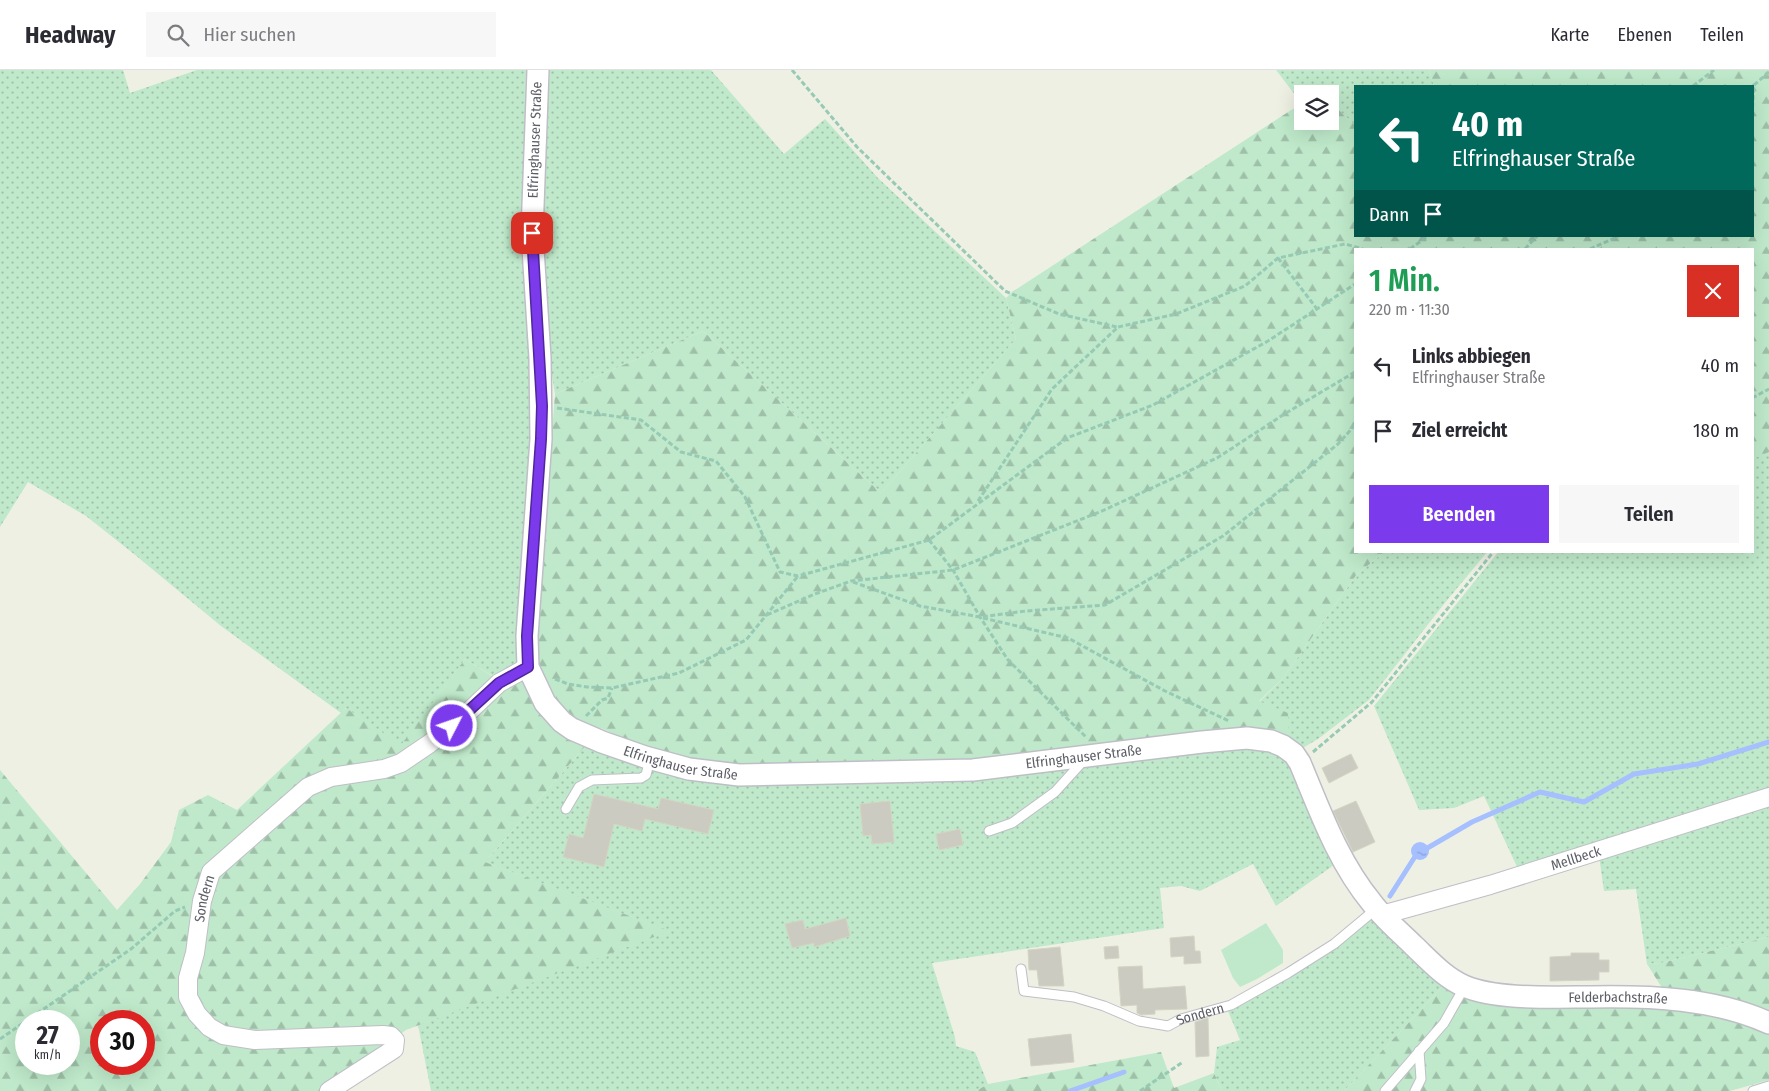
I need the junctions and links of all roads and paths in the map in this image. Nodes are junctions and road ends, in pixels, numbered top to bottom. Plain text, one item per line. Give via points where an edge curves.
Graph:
1 (538, 70) edge
2 (792, 70) edge
3 (1714, 70) edge
4 (1769, 72) edge
5 (1694, 85) edge
6 (1754, 85) edge
7 (1427, 237) edge
8 (1536, 237) edge
9 (1617, 237) edge
10 (1359, 248) edge
11 (1411, 248) edge
12 (1526, 248) edge
13 (1592, 248) edge
14 (1278, 258) junction
15 (1354, 285) edge
16 (1316, 309) junction
17 (1118, 327) junction
18 (1354, 373) edge
19 (1769, 389) edge
20 (1754, 397) edge
21 (542, 406) junction
22 (1354, 426) edge
23 (976, 504) junction
24 (929, 540) junction
25 (1492, 553) edge
26 (954, 570) junction
27 (798, 576) junction
28 (851, 581) junction
29 (767, 615) junction
30 (980, 617) junction
31 (528, 667) junction
32 (612, 688) junction
33 (572, 729) junction
34 (1247, 738) junction
35 (1096, 755) junction
36 (650, 759) junction
37 (1300, 762) junction
38 (1769, 797) edge
39 (566, 809) dead end
40 (989, 830) dead end
41 (202, 901) junction
42 (1377, 909) junction
43 (1021, 969) dead end
44 (1465, 986) junction
45 (1769, 1023) edge
46 (0, 1039) edge
47 (1419, 1051) junction
48 (1183, 1062) dead end
49 (1769, 1086) edge
50 (329, 1091) edge
51 (1140, 1091) edge
52 (1385, 1091) edge
53 (1415, 1091) edge
54 (1753, 1091) edge

1 - 21 street, Elfringhauser Straße via 532,233
2 - 17 path via 857,146 1005,291 1059,314
3 - 5 path
4 - 6 path
7 - 11 path
8 - 12 path
9 - 13 path
10 - 14 path via 1345,244
14 - 16 path
14 - 17 path via 1245,286 1176,314
15 - 16 path
16 - 23 path via 1268,341 1153,405 1067,438
17 - 23 path via 1052,389
18 - 26 path via 1286,412 1217,458 1102,511
19 - 20 path
21 - 27 path via 641,420 681,452 716,461 745,497 780,572
21 - 31 street, Elfringhauser Straße via 527,636
22 - 30 path via 1338,444 1223,536 1105,605
23 - 24 path
24 - 26 path
24 - 27 path
25 - 37 path via 1372,702
26 - 28 path
26 - 30 path
27 - 29 path
28 - 29 path
28 - 30 path via 920,606
29 - 32 path via 746,640 679,673
30 - 34 path via 1068,638 1165,691 1229,721
30 - 35 path via 1008,660
31 - 32 path via 568,684
31 - 33 street, Elfringhauser Straße via 545,703
31 - 41 street, Sondern via 499,683 463,717 401,763 384,769 331,777 308,787 211,872
32 - 33 path via 608,698
33 - 36 street, Elfringhauser Straße
34 - 35 street, Elfringhauser Straße
34 - 37 street, Elfringhauser Straße via 1283,746
35 - 36 street, Elfringhauser Straße via 973,770 739,775 689,769
35 - 40 lane via 1055,792 1012,823
36 - 39 lane via 646,775 641,778 592,780 579,787
37 - 42 street, Elfringhauser Straße via 1342,858
38 - 42 street, Mellbeck via 1490,885
41 - 46 path via 174,911 131,949
41 - 50 street, Sondern via 188,978 188,997 209,1027 223,1035 256,1040 383,1034 395,1040 394,1049
42 - 43 lane, Sondern via 1334,944 1231,1005 1181,1019 1168,1026 1139,1021 1074,997 1024,991
42 - 44 street, Felderbachstraße via 1442,973
44 - 45 street, Felderbachstraße via 1501,995 1678,999 1748,1013
44 - 47 lane via 1444,1023
47 - 52 lane
47 - 53 lane via 1421,1079
48 - 51 path
49 - 54 lane

